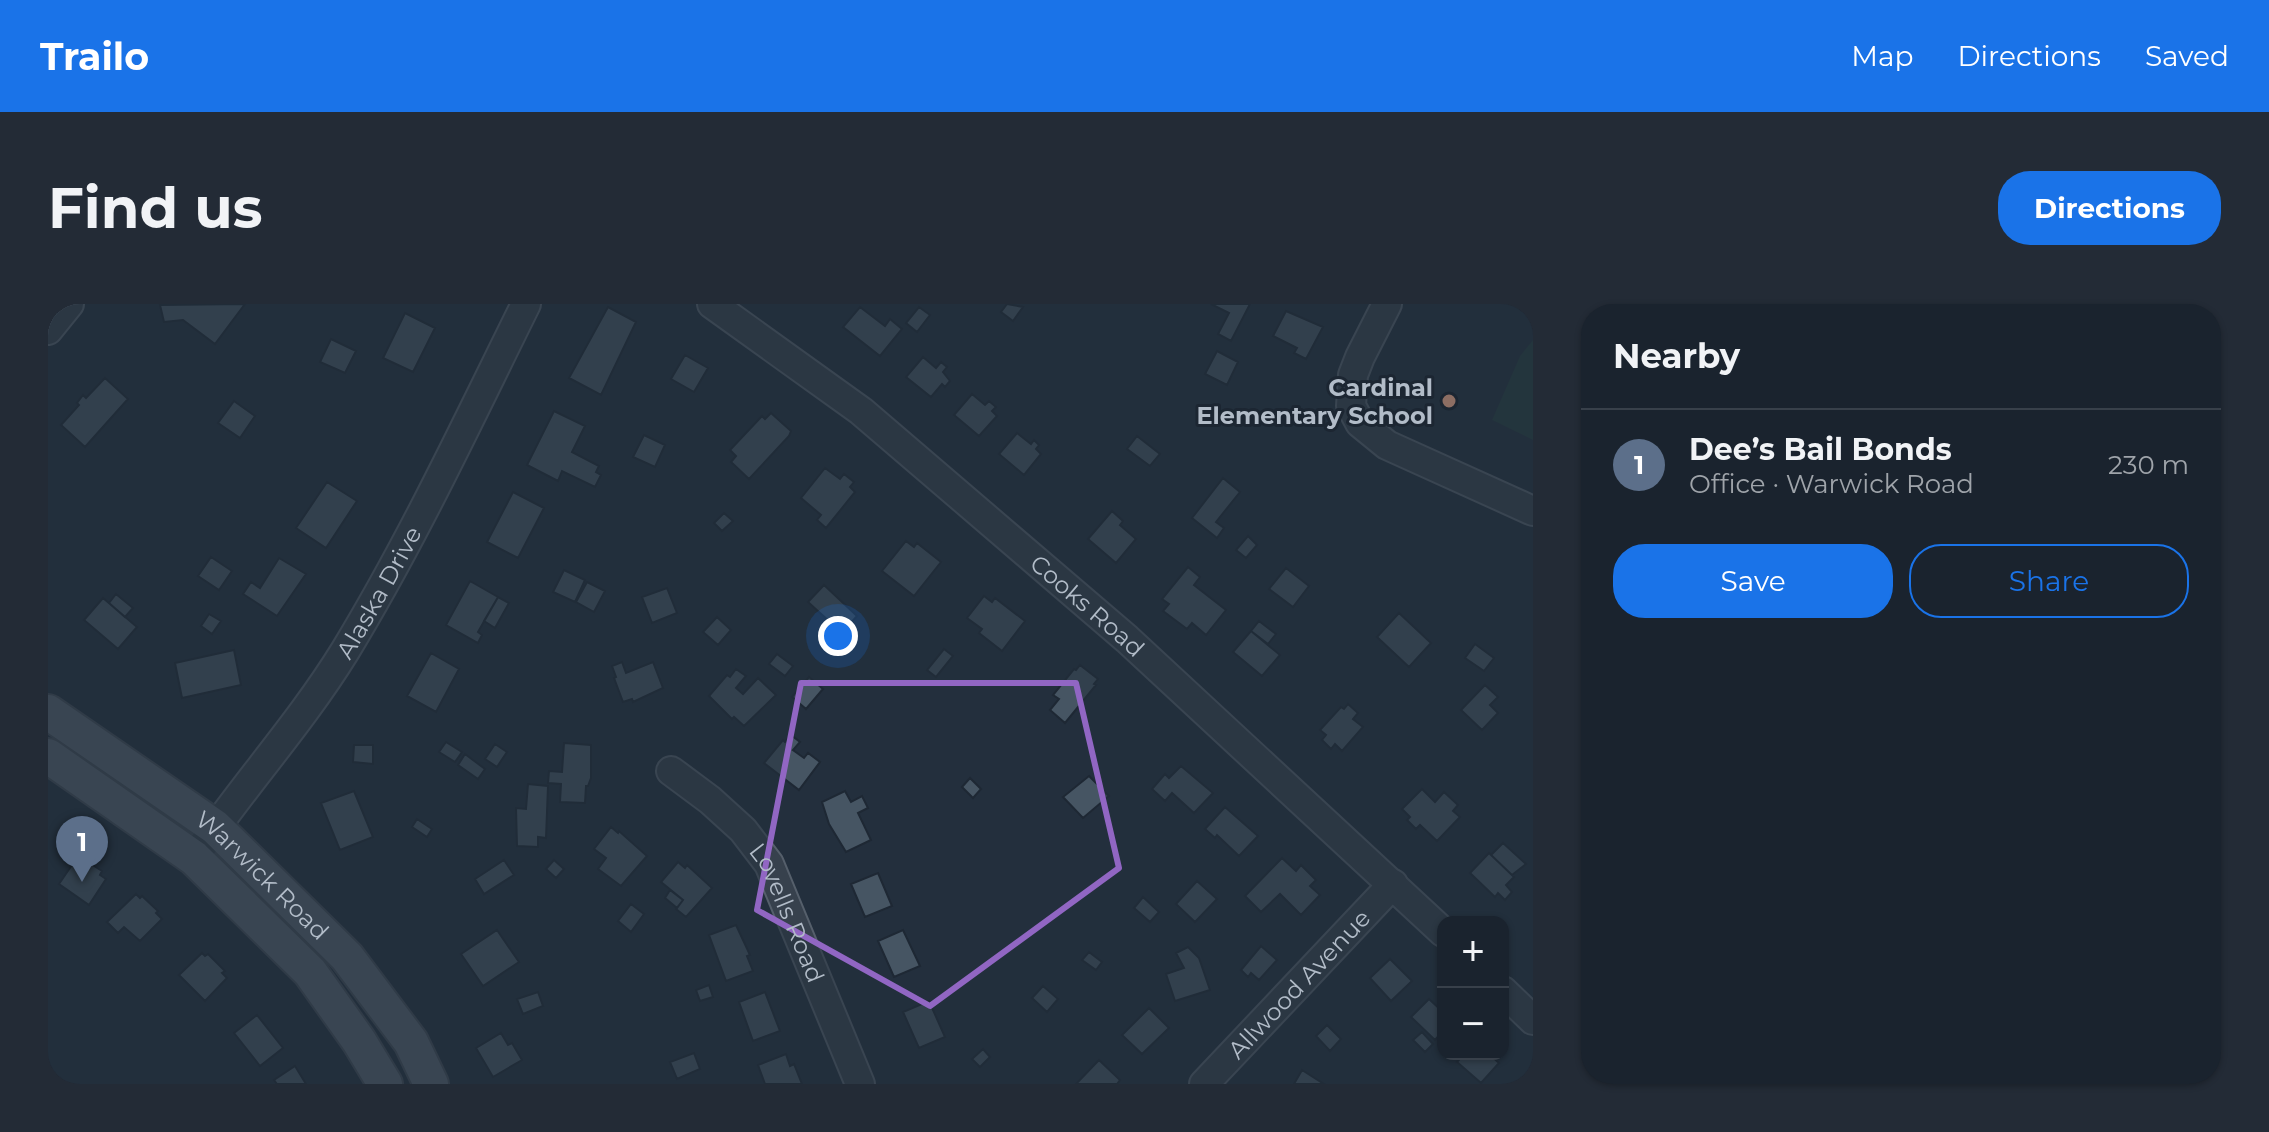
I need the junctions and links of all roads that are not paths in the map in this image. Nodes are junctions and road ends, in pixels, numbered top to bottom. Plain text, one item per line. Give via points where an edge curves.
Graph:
1 (69, 304) edge
2 (526, 304) edge
3 (712, 304) edge
4 (1387, 304) edge
5 (48, 330) edge
6 (1533, 511) edge
7 (48, 712) edge
8 (48, 756) edge
9 (671, 771) dead end
10 (215, 827) junction
11 (194, 858) junction
12 (1393, 884) junction
13 (1437, 926) edge
14 (1509, 997) edge
15 (1533, 1020) edge
16 (385, 1084) edge
17 (431, 1084) edge
18 (860, 1084) edge
19 (1204, 1084) edge

1 - 5 street
2 - 10 street, Alaska Drive via 396,564 344,653
3 - 12 street, Cooks Road via 861,411 1127,639
4 - 6 street via 1353,375 1351,406 1360,423 1387,445
7 - 10 main road, Warwick Road
8 - 11 main road, Warwick Road
9 - 18 street, Lovells Road via 743,830 769,864
10 - 11 street, Alaska Drive
10 - 17 main road, Warwick Road via 347,957 411,1042
11 - 16 main road, Warwick Road via 310,972
12 - 13 street, Cooks Road
12 - 19 street, Allwood Avenue
14 - 15 street

